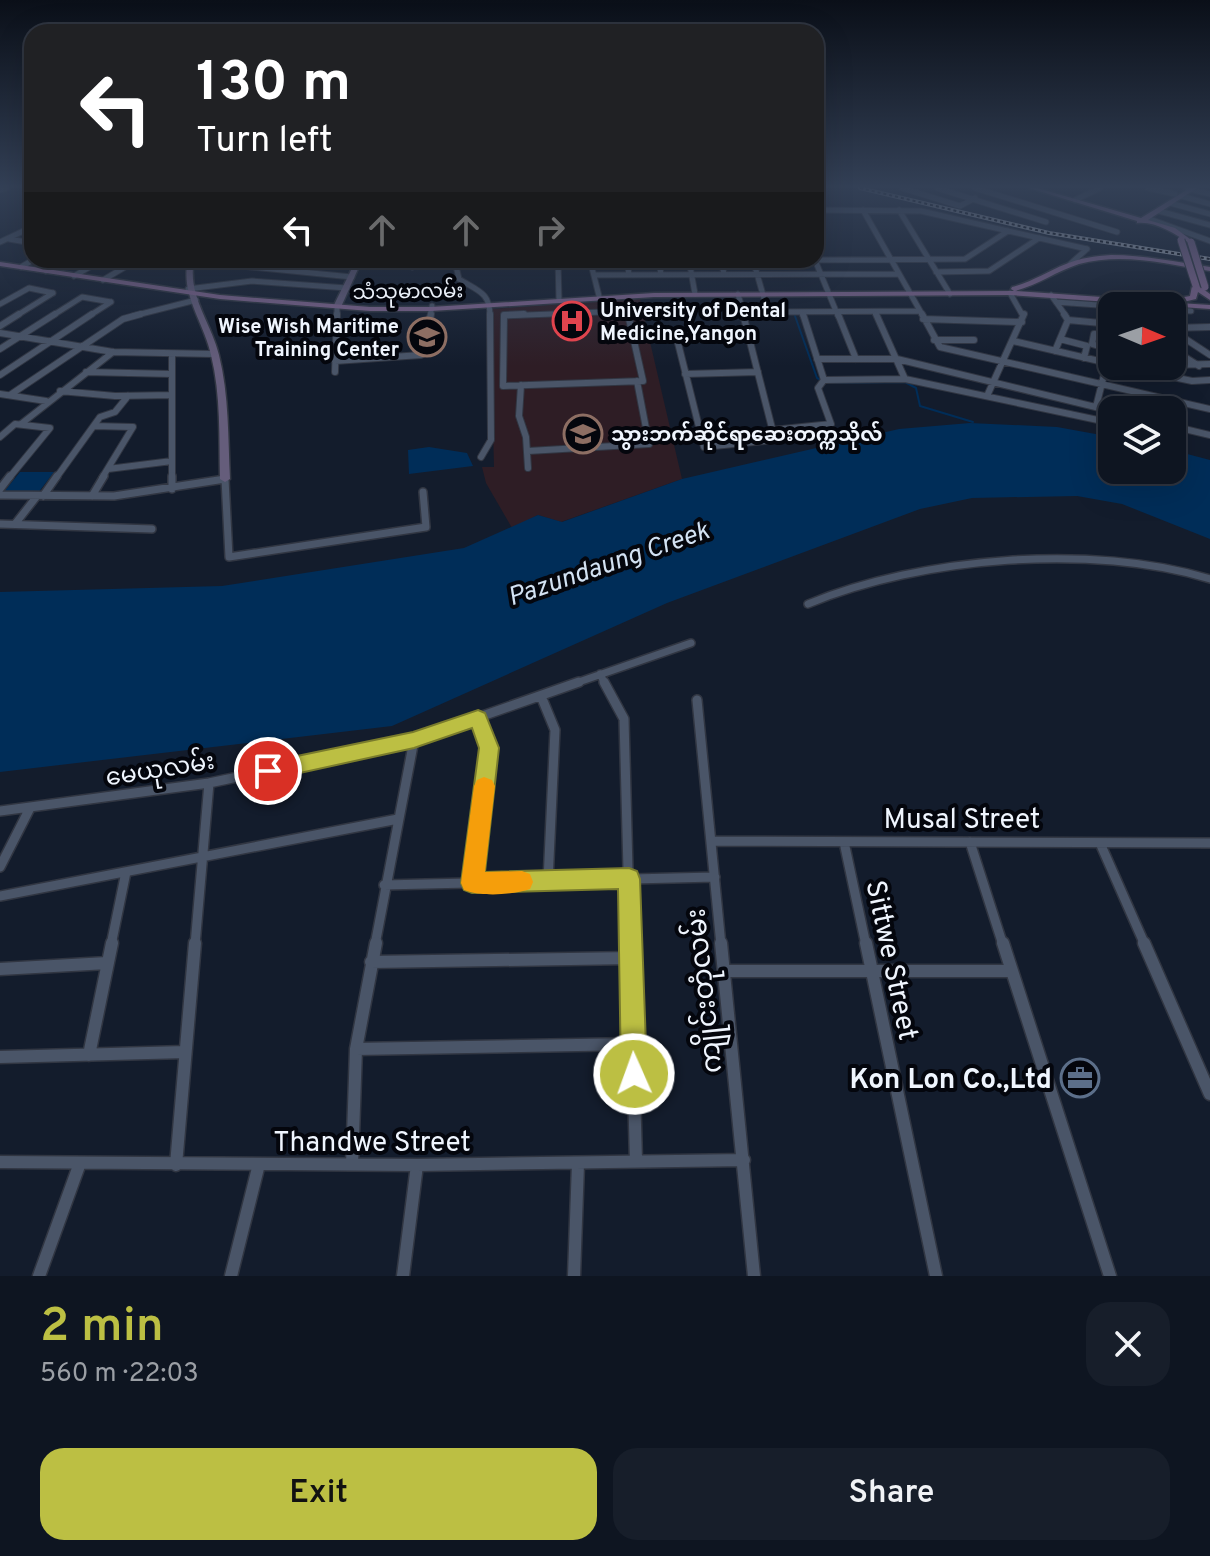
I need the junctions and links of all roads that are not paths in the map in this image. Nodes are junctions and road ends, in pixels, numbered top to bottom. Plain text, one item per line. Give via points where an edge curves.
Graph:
1 (884, 248) edge
2 (922, 248) edge
3 (983, 248) edge
4 (1025, 248) edge
5 (1081, 248) edge
6 (1185, 248) edge
7 (1193, 248) edge
8 (929, 259) junction
9 (824, 260) edge
10 (891, 260) junction
11 (0, 262) edge
12 (24, 264) edge
13 (1070, 264) junction
14 (41, 268) edge
15 (52, 268) edge
16 (88, 268) edge
17 (124, 268) edge
18 (188, 268) edge
19 (264, 268) edge
20 (356, 268) edge
21 (456, 268) edge
22 (558, 268) edge
23 (592, 268) edge
24 (628, 268) edge
25 (660, 268) edge
26 (691, 268) edge
27 (723, 268) edge
28 (756, 268) edge
29 (818, 268) edge
30 (1210, 269) edge
31 (48, 270) junction
32 (936, 272) junction
33 (77, 274) junction
34 (724, 274) junction
35 (758, 274) junction
36 (821, 274) junction
37 (899, 274) junction
38 (594, 275) junction
39 (629, 275) junction
40 (661, 275) junction
41 (692, 275) junction
42 (352, 277) junction
43 (106, 279) junction
44 (347, 288) junction
45 (1205, 290) edge
46 (909, 292) junction
47 (949, 292) junction
48 (1009, 292) junction
49 (695, 293) junction
50 (765, 293) junction
51 (829, 293) junction
52 (192, 294) junction
53 (738, 294) junction
54 (596, 296) junction
55 (558, 298) junction
56 (1054, 298) junction
57 (1186, 299) edge
58 (539, 301) junction
59 (1098, 302) edge
60 (0, 304) edge
61 (489, 304) junction
62 (338, 306) junction
63 (432, 307) junction
64 (1210, 307) edge
65 (1186, 308) edge
66 (1186, 308) edge
67 (1189, 308) junction
68 (919, 311) junction
69 (593, 312) junction
70 (743, 312) junction
71 (768, 312) junction
72 (802, 312) junction
73 (836, 312) junction
74 (875, 312) junction
75 (544, 314) junction
76 (923, 319) junction
77 (1068, 320) junction
78 (1022, 322) junction
79 (1098, 323) edge
80 (0, 326) edge
81 (1210, 327) edge
82 (1186, 328) edge
83 (0, 333) edge
84 (1098, 334) edge
85 (20, 336) junction
86 (749, 339) junction
87 (1060, 339) junction
88 (1186, 339) edge
89 (934, 340) junction
90 (974, 340) dead end
91 (1013, 341) junction
92 (51, 342) junction
93 (1098, 346) edge
94 (80, 347) junction
95 (1198, 347) junction
96 (0, 349) edge
97 (1186, 349) edge
98 (1055, 351) junction
99 (113, 352) junction
100 (214, 354) junction
101 (172, 355) junction
102 (1210, 355) edge
103 (1084, 358) junction
104 (1186, 358) edge
105 (817, 359) junction
106 (856, 359) junction
107 (897, 359) junction
108 (335, 361) junction
109 (1004, 361) junction
110 (1098, 361) edge
111 (1210, 364) edge
112 (1186, 366) edge
113 (1200, 366) junction
114 (86, 372) junction
115 (335, 372) dead end
116 (758, 372) junction
117 (172, 374) junction
118 (685, 374) junction
119 (0, 375) edge
120 (905, 379) junction
121 (1186, 379) edge
122 (824, 380) junction
123 (1104, 380) edge
124 (1210, 380) edge
125 (637, 381) junction
126 (993, 383) junction
127 (1102, 384) junction
128 (521, 385) junction
129 (60, 391) junction
130 (0, 394) edge
131 (10, 395) junction
132 (172, 395) junction
133 (128, 396) junction
134 (987, 396) junction
135 (46, 401) junction
136 (1096, 407) joint
137 (1210, 409) edge
138 (1098, 420) edge
139 (21, 424) junction
140 (94, 426) junction
141 (1186, 429) edge
142 (773, 430) junction
143 (1210, 435) edge
144 (0, 437) edge
145 (528, 451) junction
146 (481, 457) dead end
147 (172, 461) junction
148 (528, 468) dead end
149 (108, 469) junction
150 (225, 479) junction
151 (0, 489) edge
152 (172, 489) junction
153 (423, 492) dead end
154 (0, 495) edge
155 (40, 496) junction
156 (92, 496) junction
157 (0, 524) edge
158 (15, 524) junction
159 (152, 529) dead end
160 (1210, 579) edge
161 (808, 604) dead end
162 (691, 643) dead end
163 (600, 674) junction
164 (541, 696) junction
165 (697, 700) dead end
166 (478, 718) junction
167 (414, 740) junction
168 (209, 783) junction
169 (30, 808) junction
170 (0, 811) edge
171 (398, 819) junction
172 (713, 841) junction
173 (844, 842) junction
174 (970, 842) junction
175 (1100, 843) junction
176 (1210, 843) edge
177 (203, 857) junction
178 (0, 867) edge
179 (126, 872) junction
180 (715, 877) junction
181 (629, 879) junction
182 (548, 881) junction
183 (472, 883) junction
184 (384, 885) junction
185 (0, 896) edge
186 (631, 958) junction
187 (371, 962) junction
188 (107, 963) junction
189 (0, 969) edge
190 (725, 971) junction
191 (870, 971) junction
192 (1012, 971) junction
193 (633, 1044) junction
194 (356, 1049) junction
195 (185, 1052) junction
196 (89, 1055) junction
197 (0, 1057) edge
198 (1210, 1094) edge
199 (744, 1160) junction
200 (636, 1161) junction
201 (0, 1162) edge
202 (80, 1163) junction
203 (259, 1164) junction
204 (352, 1164) junction
205 (578, 1164) junction
206 (176, 1165) junction
207 (417, 1165) junction
208 (39, 1276) edge
209 (231, 1276) edge
210 (403, 1276) edge
211 (574, 1276) edge
212 (754, 1276) edge
213 (936, 1276) edge
214 (1110, 1276) edge

1 - 10 street
2 - 8 street
3 - 8 street via 965,259
4 - 32 street via 989,271
5 - 13 street via 1087,249
6 - 45 main road, bridge
7 - 45 main road, bridge
8 - 10 street
8 - 32 street
9 - 10 street
10 - 37 street
11 - 12 main road, သံသုမာလမ်း
13 - 30 main road, သံသုမာလမ်း via 1113,258
13 - 48 main road, သံသုမာလမ်း
14 - 31 main road, သံသုမာလမ်း
15 - 31 street
16 - 33 street
17 - 43 street
18 - 52 street
19 - 42 street
20 - 42 street
21 - 61 street via 459,279 486,296
22 - 55 street
23 - 38 street
24 - 39 street
25 - 40 street
26 - 41 street
27 - 34 street
28 - 35 street
29 - 36 street
31 - 33 main road, သံသုမာလမ်း
32 - 47 street
33 - 43 main road, သံသုမာလမ်း
34 - 35 street
34 - 41 street
35 - 36 street
35 - 50 street
36 - 37 street
36 - 51 street
37 - 46 street
38 - 39 street
38 - 54 street
39 - 40 street
40 - 41 street
41 - 49 street
42 - 44 street
43 - 52 main road, သံသုမာလမ်း
44 - 52 street via 252,281
44 - 62 street
45 - 57 main road
46 - 47 main road, သံသုမာလမ်း
46 - 51 main road, သံသုမာလမ်း
46 - 68 street
47 - 48 main road, သံသုမာလမ်း
48 - 56 main road, သံသုမာလမ်း
48 - 78 street via 1024,315
49 - 50 main road, သံသုမာလမ်း
49 - 53 main road, သံသုမာလမ်း
49 - 54 main road, သံသုမာလမ်း
50 - 51 main road, သံသုမာလမ်း
50 - 53 main road, သံသုမာလမ်း
50 - 71 street
51 - 73 street
52 - 62 main road, သံသုမာလမ်း
52 - 94 street via 123,319
52 - 100 street
53 - 70 street
54 - 55 main road, သံသုမာလမ်း
54 - 69 street
55 - 58 main road, သံသုမာလမ်း
55 - 61 main road, သံသုမာလမ်း
56 - 59 main road, သံသုမာလမ်း
56 - 77 street
58 - 61 main road, သံသုမာလမ်း
58 - 75 street
60 - 80 street via 29,288 53,293
61 - 63 main road, သံသုမာလမ်း
61 - 146 street via 491,440
62 - 63 main road, သံသုမာလမ်း
62 - 108 street
63 - 108 street via 421,355
64 - 67 main road
65 - 67 main road
66 - 67 street
68 - 74 street
68 - 76 street
69 - 75 street
69 - 125 street via 627,311 643,381
70 - 71 street
70 - 86 street
71 - 72 street
72 - 73 street
72 - 105 street
73 - 74 street
73 - 106 street
74 - 107 street
75 - 128 street via 504,315 503,386
76 - 78 street
76 - 89 street
77 - 79 street
77 - 87 street
78 - 91 street
81 - 82 street
83 - 85 street
84 - 93 street via 1092,344
85 - 92 street
85 - 92 street via 83,297 111,302
85 - 96 street
86 - 116 street
86 - 118 street via 677,339
87 - 98 street
87 - 103 street via 1087,346
88 - 95 street
89 - 90 street
89 - 109 street via 942,348
91 - 98 street
91 - 109 street
92 - 94 street
92 - 119 street
94 - 99 street
94 - 131 street
95 - 97 street
95 - 102 street
98 - 103 street
99 - 101 street
99 - 114 street
100 - 101 street
100 - 150 street
101 - 117 street
103 - 110 street
104 - 113 street
105 - 106 street
105 - 122 street
106 - 107 street
107 - 120 street
107 - 126 street
108 - 115 street
109 - 126 street
109 - 127 street
111 - 113 street
112 - 113 street
114 - 117 street
114 - 129 street
116 - 118 street
116 - 142 street
117 - 132 street
118 - 142 street via 704,447 775,440
120 - 122 street
120 - 134 street
121 - 124 street
122 - 142 street via 818,388 831,424
123 - 127 street
125 - 128 street
125 - 145 street via 649,444
126 - 134 street
126 - 136 street
127 - 136 street
127 - 137 street
128 - 145 street via 519,416
129 - 133 street
129 - 135 street
130 - 131 street
131 - 135 street
132 - 133 street
132 - 147 street
133 - 140 street
134 - 138 street
135 - 139 street
139 - 144 street
139 - 151 street via 49,426
140 - 149 street via 133,427
140 - 155 street
141 - 143 street
145 - 148 street
147 - 149 street
147 - 152 street
149 - 156 street
150 - 152 street
150 - 153 street via 229,557 426,527
152 - 156 street
154 - 155 street
155 - 156 street
155 - 158 street
157 - 158 street
158 - 159 street
160 - 161 street via 1138,561 978,565 852,587
162 - 163 street, မေယုလမ်း
163 - 164 street, မေယုလမ်း
163 - 181 street via 624,719
164 - 166 street, မေယုလမ်း
164 - 182 street via 555,730
165 - 172 street, ကျိုင်းတုံလမ်း
166 - 167 street, မေယုလမ်း
166 - 183 street via 489,748
167 - 168 street, မေယုလမ်း
167 - 171 street
168 - 169 street, မေယုလမ်း
168 - 177 street
169 - 170 street, မေယုလမ်း
169 - 178 street
171 - 177 street
171 - 184 street
172 - 173 street, Musal Street
172 - 180 street, ကျိုင်းတုံလမ်း
173 - 174 street, Musal Street
173 - 191 street, Sittwe Street
174 - 175 street, Musal Street
174 - 192 street
175 - 176 street, Musal Street
175 - 198 street
177 - 179 street
177 - 195 street
179 - 185 street
179 - 188 street
180 - 181 street
180 - 190 street, ကျိုင်းတုံလမ်း
181 - 182 street
181 - 186 street
182 - 183 street
183 - 184 street
184 - 187 street
186 - 187 street
186 - 193 street
187 - 194 street
188 - 189 street
188 - 196 street
190 - 191 street
190 - 199 street, ကျိုင်းတုံလမ်း
191 - 192 street
191 - 213 street, Sittwe Street
192 - 214 street
193 - 194 street
193 - 200 street
194 - 204 street
195 - 196 street
195 - 206 street
196 - 197 street
199 - 200 street, Thandwe Street
199 - 212 street, ကျိုင်းတုံလမ်း
200 - 205 street, Thandwe Street
201 - 202 street, Thandwe Street
202 - 206 street, Thandwe Street
202 - 208 street
203 - 204 street, Thandwe Street
203 - 206 street, Thandwe Street
203 - 209 street
204 - 207 street, Thandwe Street
205 - 207 street, Thandwe Street
205 - 211 street
207 - 210 street

